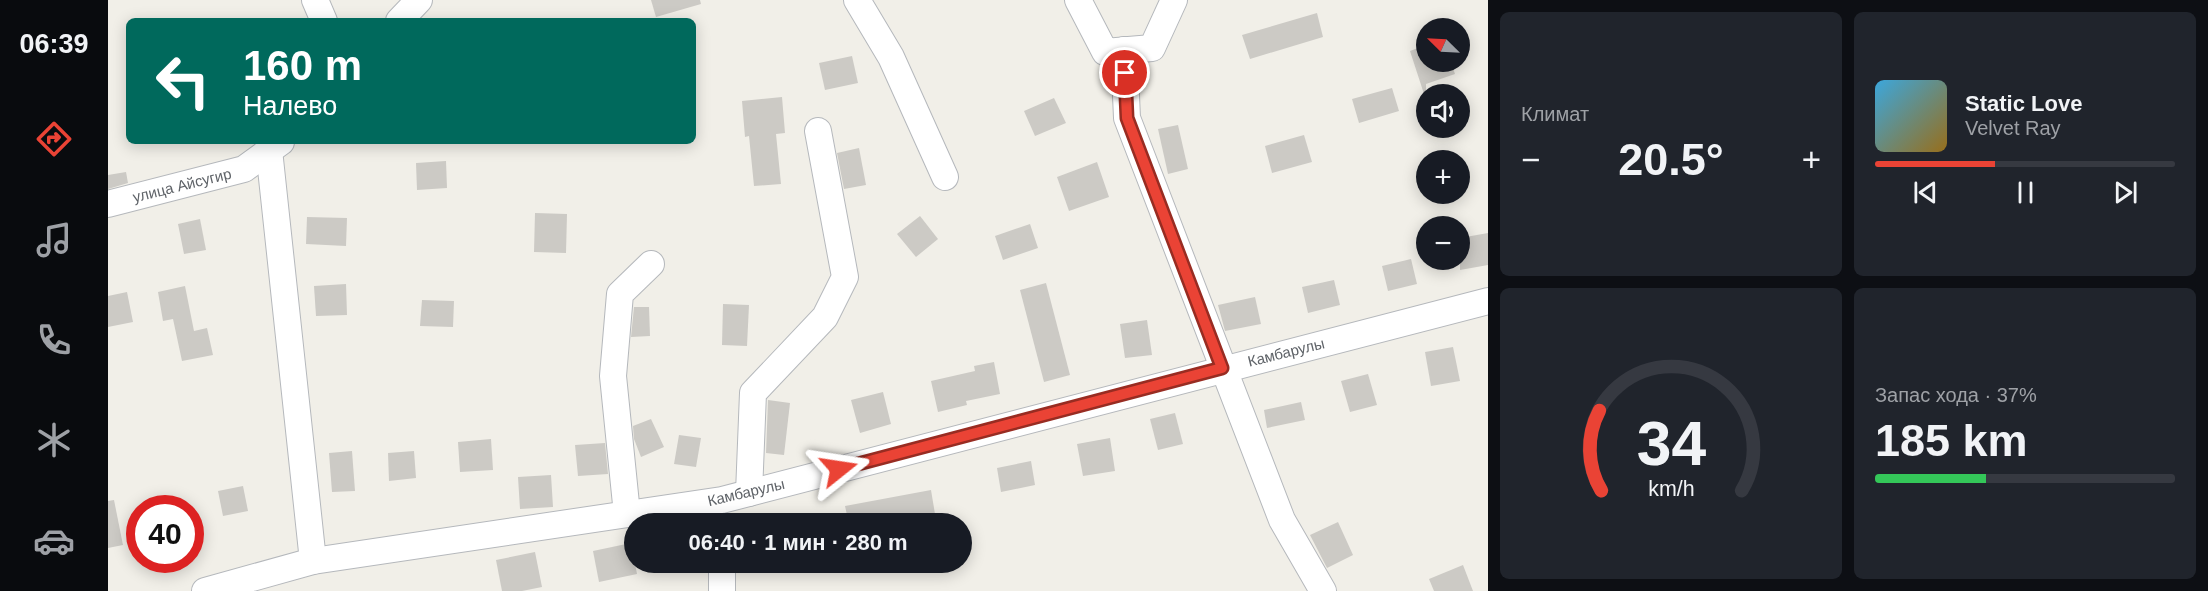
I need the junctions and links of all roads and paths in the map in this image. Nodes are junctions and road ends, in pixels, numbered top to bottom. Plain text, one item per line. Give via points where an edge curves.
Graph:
1 (315, 0) edge
2 (419, 0) edge
3 (857, 0) edge
4 (1078, 0) edge
5 (1174, 0) edge
6 (323, 18) edge
7 (402, 18) edge
8 (1124, 50) junction
9 (818, 131) dead end
10 (276, 146) edge
11 (945, 177) dead end
12 (108, 204) edge
13 (651, 264) dead end
14 (1488, 301) edge
15 (1222, 368) junction
16 (749, 493) junction
17 (722, 512) edge
18 (627, 513) edge
19 (674, 513) edge
20 (624, 514) edge
21 (313, 561) junction
22 (722, 573) edge
23 (205, 591) edge
24 (722, 591) edge
25 (1323, 591) edge

1 - 6 street
2 - 7 street
3 - 11 street via 891,57
4 - 8 street via 1105,52
5 - 8 street via 1152,48
8 - 15 street via 1127,118
9 - 16 street via 845,277 825,317 753,393
10 - 12 street, улица Айсугир via 244,169
10 - 21 street
13 - 18 street via 620,294 613,376
14 - 15 street, Камбарулы
15 - 16 street, Камбарулы
15 - 25 street via 1282,520
16 - 17 street, Камбарулы
17 - 19 street, Камбарулы
20 - 21 street, Камбарулы
21 - 23 street, Камбарулы
22 - 24 street

